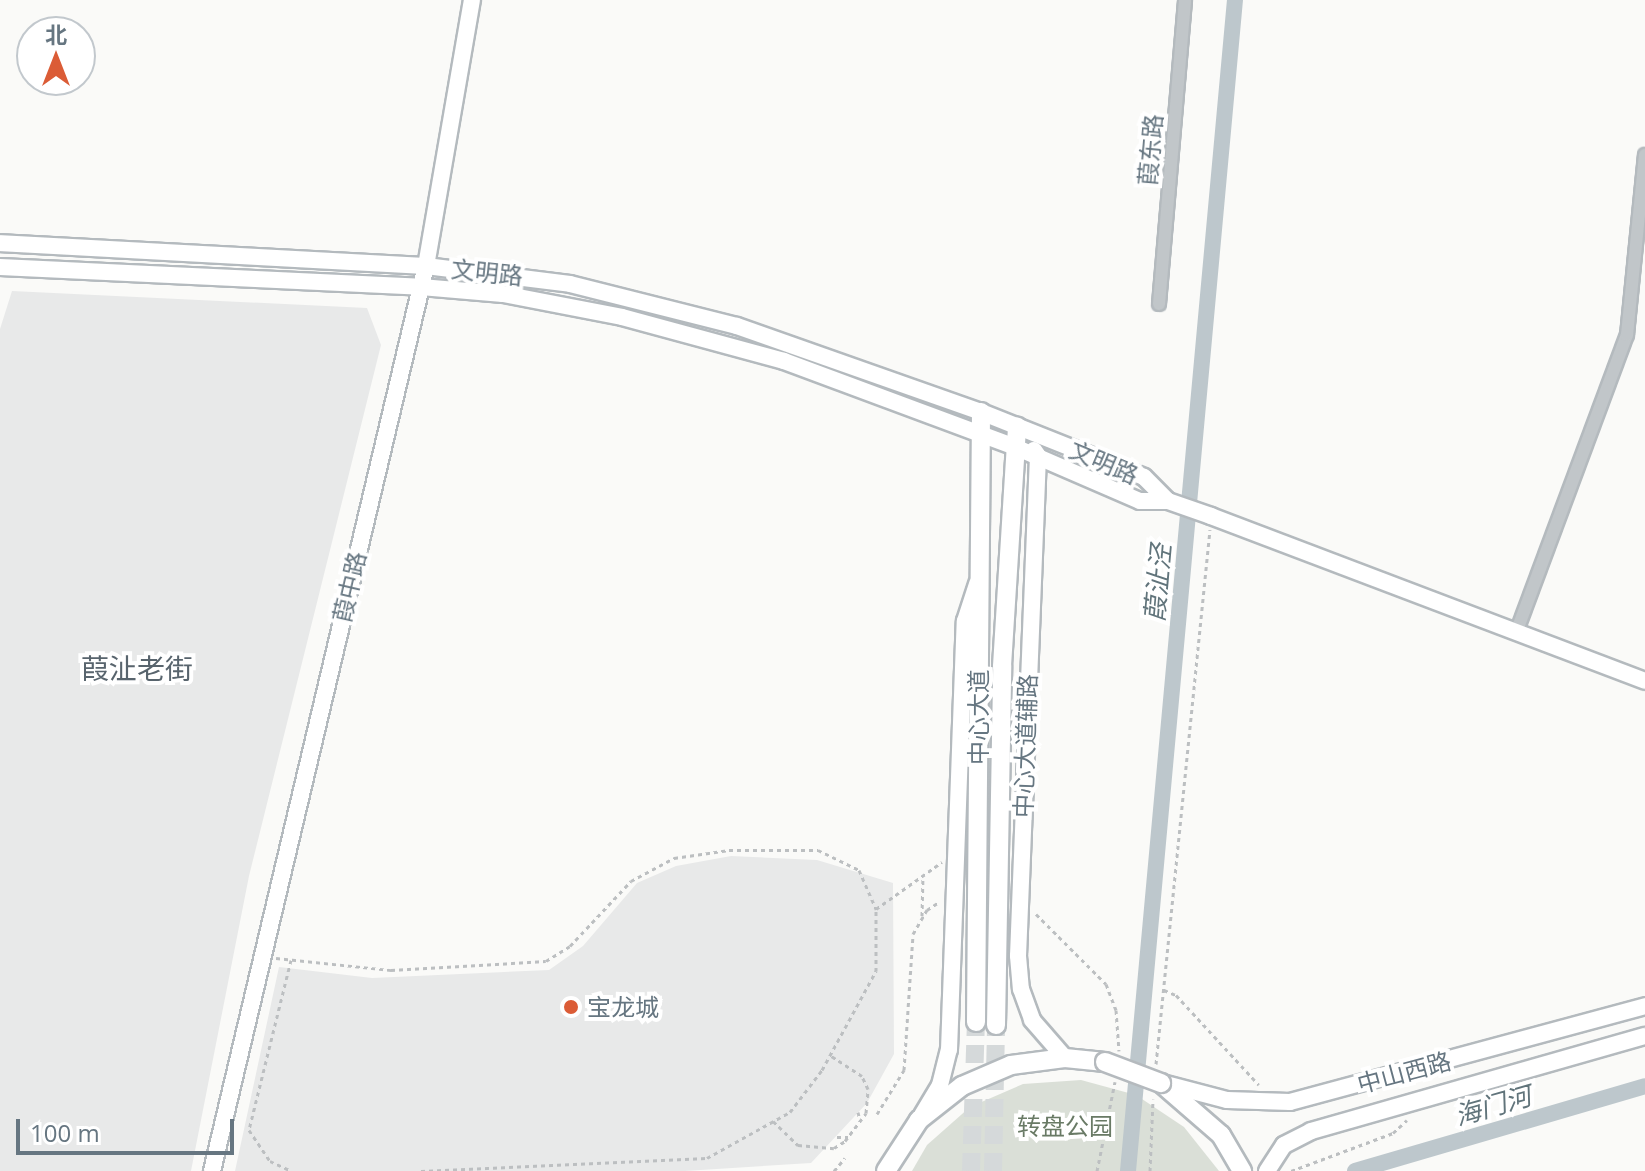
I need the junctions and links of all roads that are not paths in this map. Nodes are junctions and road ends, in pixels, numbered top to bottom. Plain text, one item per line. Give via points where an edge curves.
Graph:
1 (472, 0) edge
2 (1185, 0) edge
3 (1645, 155) edge
4 (0, 243) edge
5 (426, 266) junction
6 (0, 267) edge
7 (421, 287) junction
8 (1159, 304) dead end
9 (981, 412) junction
10 (1017, 426) junction
11 (979, 434) junction
12 (1015, 447) junction
13 (1038, 456) junction
14 (1168, 501) junction
15 (979, 577) junction
16 (1516, 633) junction
17 (1645, 681) edge
18 (1645, 1006) edge
19 (976, 1022) tunnel mouth
20 (996, 1025) tunnel mouth
21 (1645, 1036) edge
22 (1065, 1058) junction
23 (1157, 1079) junction
24 (919, 1120) junction
25 (889, 1164) edge
26 (1269, 1165) edge
27 (212, 1171) edge
28 (875, 1171) edge
29 (1242, 1171) edge

1 - 5 main road, 葭中路
2 - 8 street, 葭东路
3 - 16 street via 1627,335
4 - 5 main road, 文明路
5 - 7 main road, 葭中路
5 - 9 main road, 文明路 via 570,284 737,326
6 - 7 main road, 文明路
7 - 11 main road, 文明路 via 564,304 721,343
7 - 27 main road, 葭中路
9 - 10 main road, 文明路
9 - 11 main road, 中心大道
10 - 12 main road, 中心大道
10 - 13 main road
10 - 14 main road, 文明路 via 1144,477
11 - 12 main road, 文明路
11 - 15 main road, 中心大道
12 - 13 main road, 文明路
12 - 20 main road, 中心大道 via 1002,666
13 - 14 main road, 文明路 via 1140,501
13 - 22 main road, 中心大道辅路 via 1021,989 1032,1020
14 - 16 main road
15 - 19 main road, 中心大道
15 - 24 main road via 965,621 949,1050 940,1085
16 - 17 main road
18 - 23 main road, 中山西路 via 1275,1103 1227,1100
21 - 26 main road, 中山西路 via 1311,1131 1284,1145
22 - 23 main road, bridge via 1113,1062
22 - 24 main road via 1011,1065 974,1080
23 - 29 main road via 1221,1135
24 - 25 main road
25 - 28 main road

